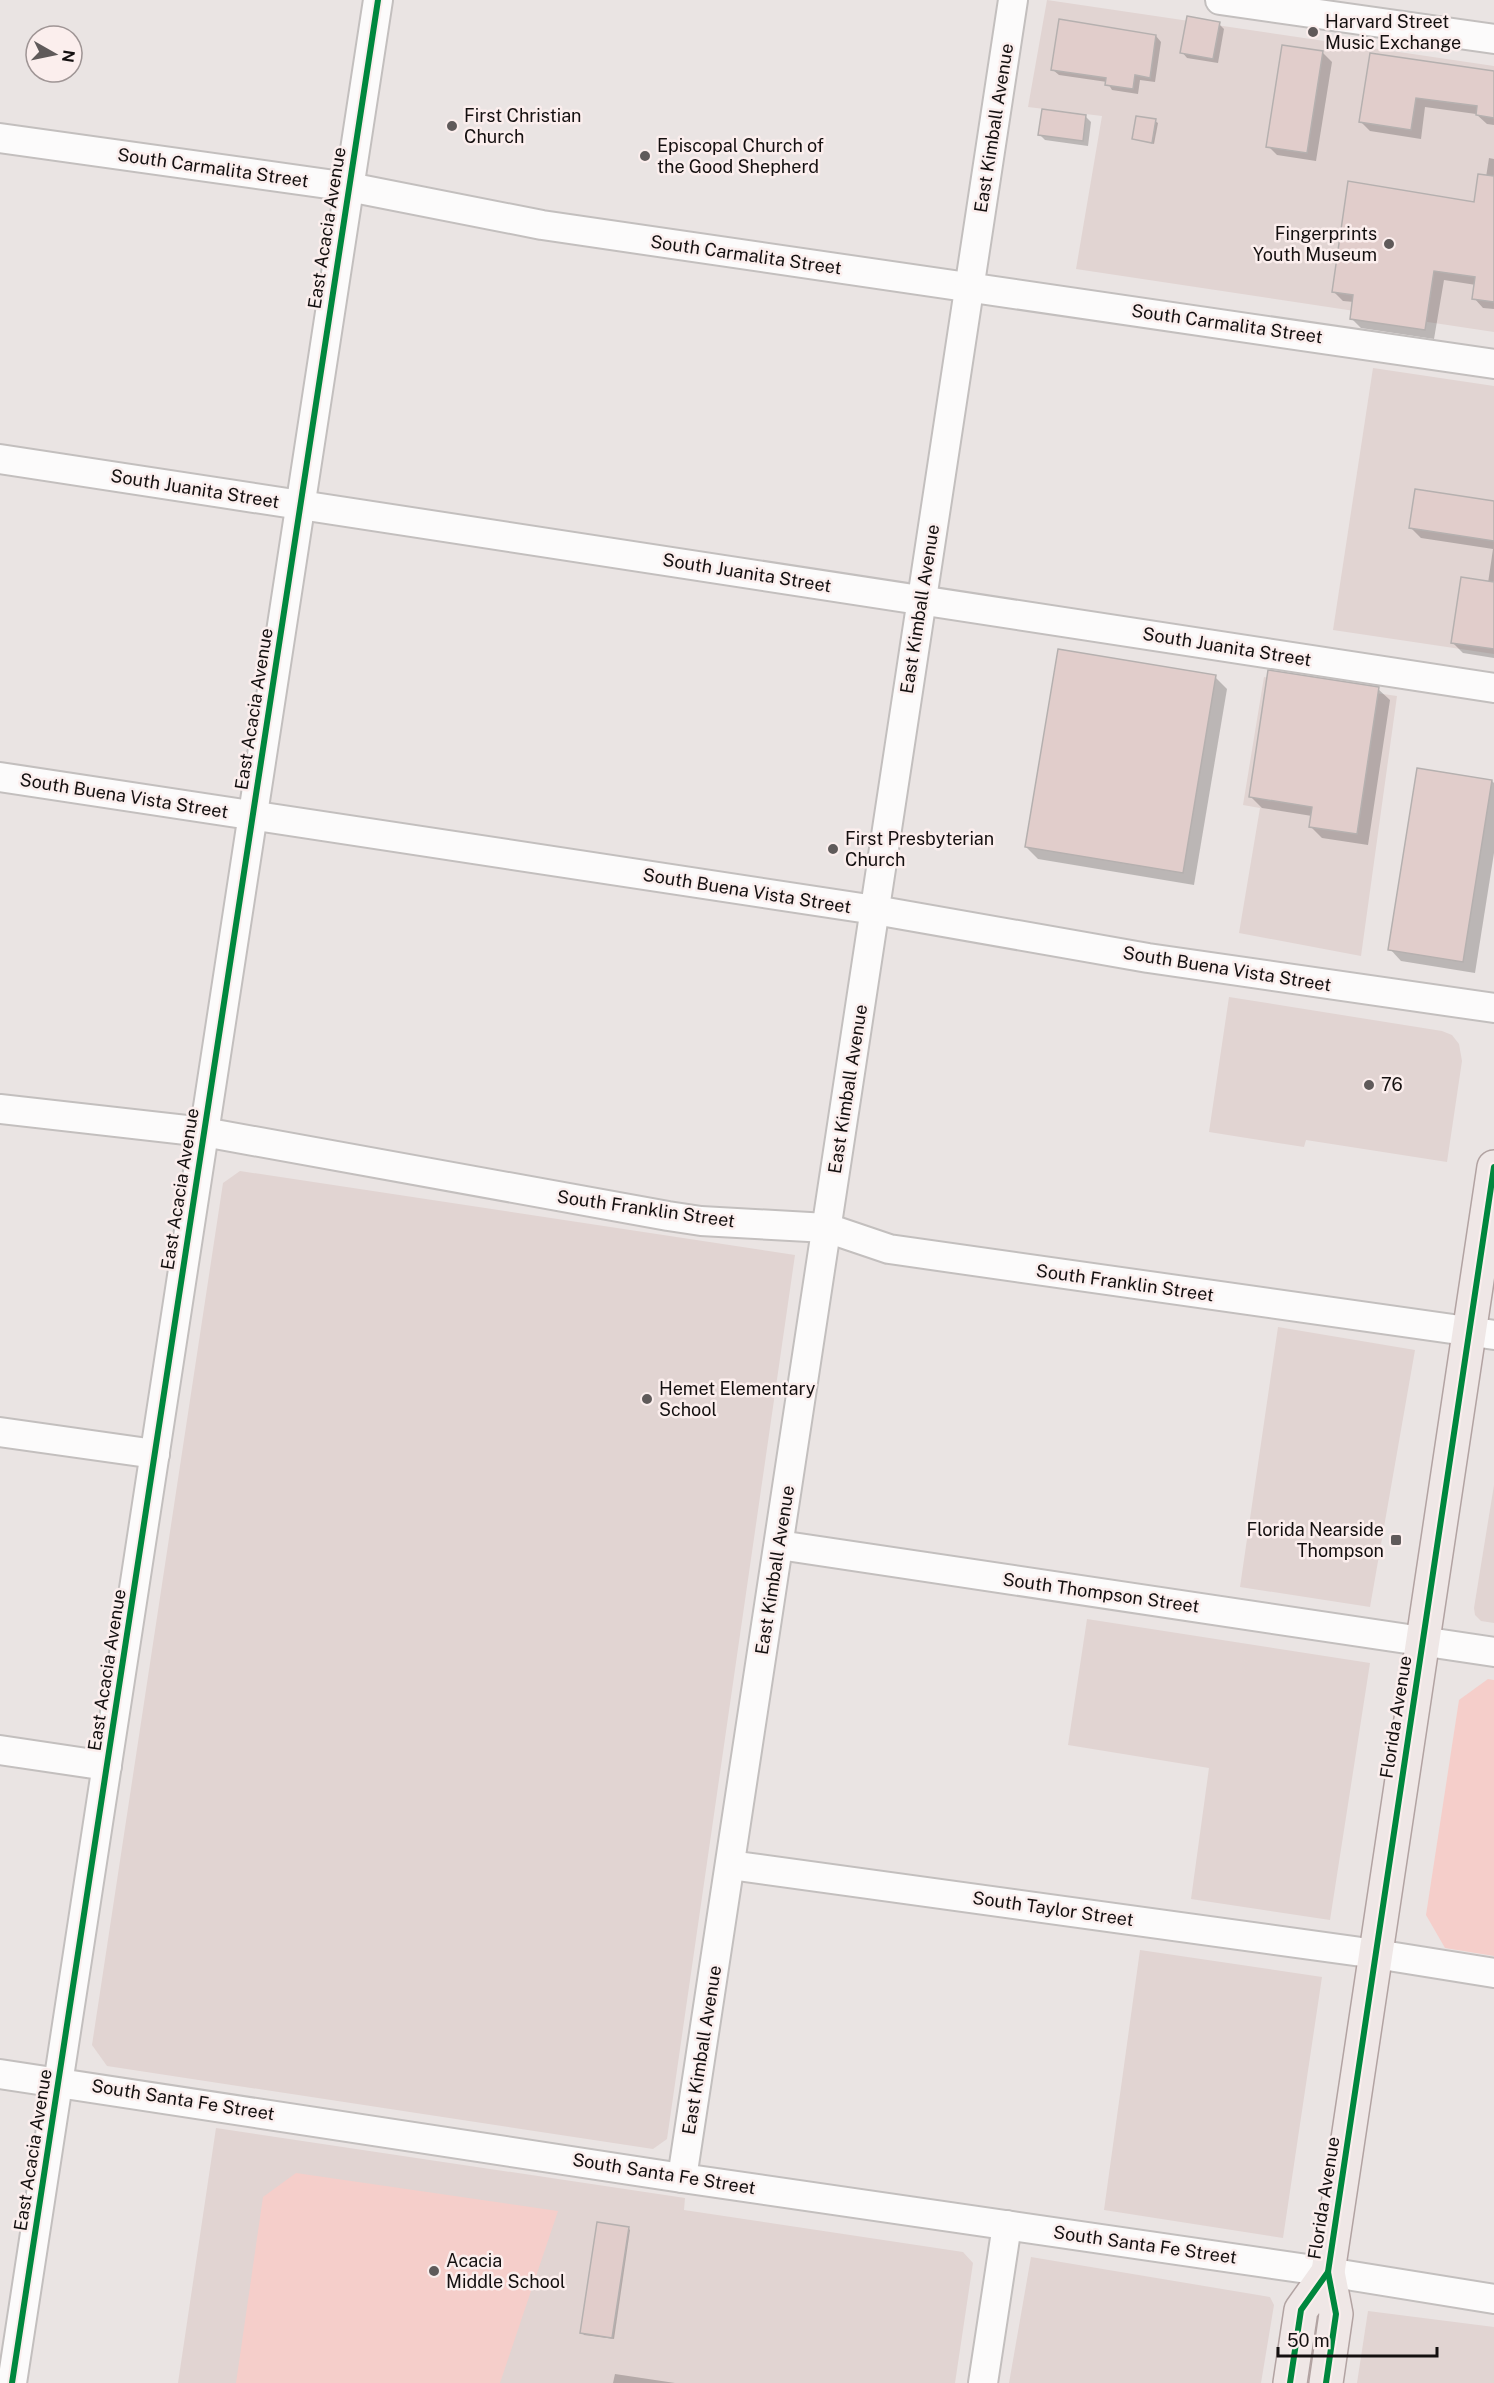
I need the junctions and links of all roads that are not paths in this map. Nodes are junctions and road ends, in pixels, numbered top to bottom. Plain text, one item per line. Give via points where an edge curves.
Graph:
1 (378, 0) edge
2 (1013, 0) edge
3 (1220, 0) edge
4 (1494, 39) edge
5 (0, 138) edge
6 (349, 187) junction
7 (969, 287) junction
8 (1494, 364) edge
9 (0, 459) edge
10 (300, 505) junction
11 (922, 600) junction
12 (1494, 688) edge
13 (0, 777) edge
14 (253, 816) junction
15 (875, 910) junction
16 (1494, 1008) edge
17 (0, 1109) edge
18 (204, 1132) junction
19 (1494, 1167) edge
20 (826, 1228) junction
21 (1482, 1333) edge
22 (0, 1432) edge
23 (155, 1454) junction
24 (778, 1545) junction
25 (1423, 1640) junction
26 (1494, 1652) edge
27 (0, 1750) edge
28 (107, 1767) junction
29 (730, 1865) junction
30 (1376, 1954) junction
31 (1494, 1973) edge
32 (0, 2074) edge
33 (58, 2082) junction
34 (682, 2178) junction
35 (1007, 2225) junction
36 (1328, 2272) junction
37 (1494, 2299) edge
38 (12, 2383) edge
39 (983, 2383) edge
40 (1290, 2383) edge
41 (1326, 2383) edge

1 - 6 street, East Acacia Avenue
2 - 7 street, East Kimball Avenue
3 - 4 street
5 - 6 street, South Carmalita Street
6 - 7 street, South Carmalita Street via 542,225
6 - 10 street, East Acacia Avenue
7 - 8 street, South Carmalita Street
7 - 11 street, East Kimball Avenue
9 - 10 street, South Juanita Street
10 - 11 street, South Juanita Street
10 - 14 street, East Acacia Avenue
11 - 12 street, South Juanita Street
11 - 15 street, East Kimball Avenue
13 - 14 street, South Buena Vista Street
14 - 15 street, South Buena Vista Street
14 - 18 street, East Acacia Avenue
15 - 16 street, South Buena Vista Street via 1148,958
15 - 20 street, East Kimball Avenue
17 - 18 street, South Franklin Street
18 - 20 street, South Franklin Street via 668,1216
18 - 23 street, East Acacia Avenue
19 - 21 main road, Florida Avenue
20 - 21 street, South Franklin Street via 888,1249
20 - 24 street, East Kimball Avenue
21 - 25 main road, Florida Avenue
22 - 23 street
23 - 28 street, East Acacia Avenue
24 - 25 street, South Thompson Street
24 - 29 street, East Kimball Avenue
25 - 26 street, South Thompson Street
25 - 30 main road, Florida Avenue
27 - 28 street
28 - 33 street, East Acacia Avenue
29 - 30 street, South Taylor Street
29 - 34 street, East Kimball Avenue
30 - 31 street, South Taylor Street
30 - 36 main road, Florida Avenue
32 - 33 street, South Santa Fe Street
33 - 34 street, South Santa Fe Street
33 - 38 street, East Acacia Avenue
34 - 35 street, South Santa Fe Street
35 - 36 street, South Santa Fe Street
35 - 39 street
36 - 37 street, South Santa Fe Street
36 - 40 main road, Florida Avenue via 1301,2310
36 - 41 main road, Florida Avenue via 1336,2314

